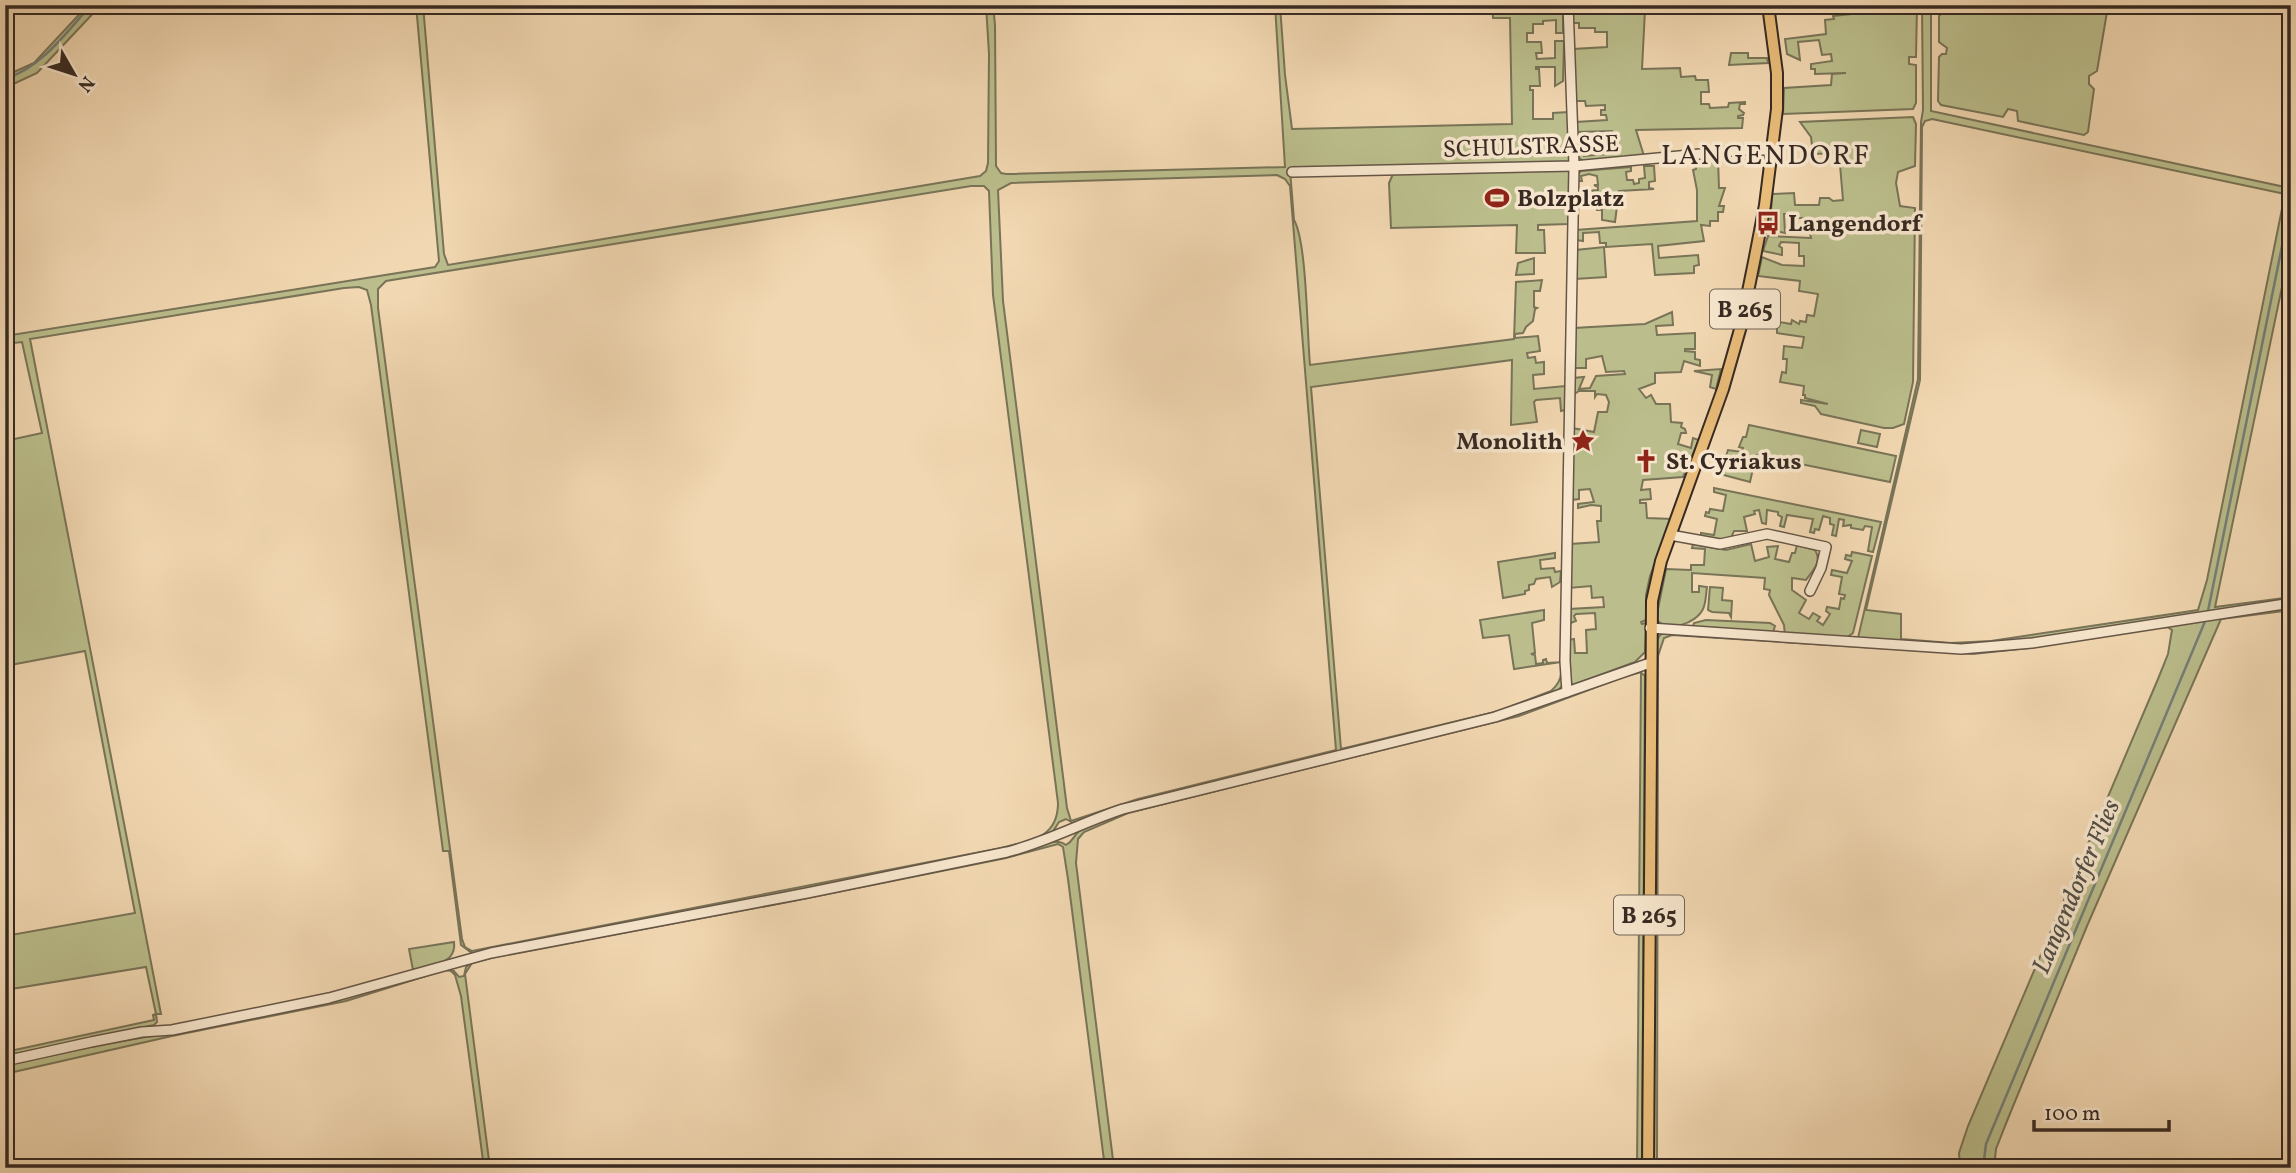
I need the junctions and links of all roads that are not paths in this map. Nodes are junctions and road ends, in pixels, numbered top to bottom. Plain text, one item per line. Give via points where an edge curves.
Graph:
1 (1568, 5) edge
2 (1768, 5) edge
3 (1771, 150) junction
4 (1574, 166) junction
5 (1292, 172) dead end
6 (1670, 535) junction
7 (1811, 591) dead end
8 (2291, 603) edge
9 (1650, 628) junction
10 (1650, 663) junction
11 (1567, 692) junction
12 (5, 1060) edge
13 (1648, 1168) edge

1 - 4 street
2 - 3 main road, B 265 via 1778,94
3 - 4 street, SCHULSTRASSE
3 - 6 main road, B 265 via 1738,339
4 - 5 street, SCHULSTRASSE
4 - 11 street
6 - 7 street via 1720,544 1766,534 1826,547
6 - 9 main road, B 265 via 1653,592
8 - 9 street via 2032,643 1961,649
9 - 10 main road, B 265
10 - 11 street
10 - 13 main road, B 265
11 - 12 street via 1495,717 1123,809 1007,852 491,953 329,998

